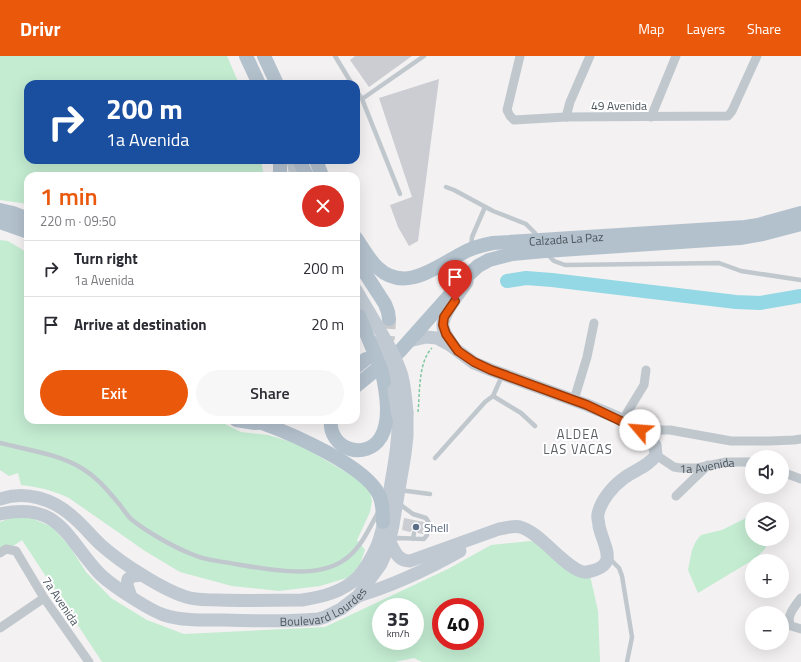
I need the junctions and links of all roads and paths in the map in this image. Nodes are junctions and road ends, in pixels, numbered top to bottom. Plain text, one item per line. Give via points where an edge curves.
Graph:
1 (246, 56) edge
2 (264, 56) edge
3 (335, 56) edge
4 (424, 56) edge
5 (520, 56) edge
6 (590, 56) edge
7 (676, 56) edge
8 (757, 56) edge
9 (257, 80) edge
10 (275, 80) edge
11 (350, 80) edge
12 (360, 96) edge
13 (362, 99) junction
14 (566, 117) junction
15 (651, 117) junction
16 (446, 187) dead end
17 (400, 194) dead end
18 (486, 207) junction
19 (0, 210) edge
20 (801, 213) edge
21 (24, 218) edge
22 (0, 222) edge
23 (801, 224) edge
24 (24, 231) edge
25 (360, 243) edge
26 (541, 245) junction
27 (466, 251) junction
28 (504, 256) junction
29 (360, 265) edge
30 (478, 266) junction
31 (801, 280) edge
32 (361, 313) edge
33 (389, 319) tunnel mouth
34 (594, 323) dead end
35 (409, 341) junction
36 (442, 341) junction
37 (458, 351) junction
38 (369, 364) edge
39 (646, 370) dead end
40 (360, 372) edge
41 (503, 375) junction
42 (360, 379) edge
43 (493, 396) junction
44 (574, 400) junction
45 (408, 415) junction
46 (622, 421) junction
47 (271, 424) edge
48 (330, 424) edge
49 (535, 426) dead end
50 (640, 430) junction
51 (801, 439) edge
52 (0, 444) edge
53 (656, 455) junction
54 (435, 458) dead end
55 (745, 462) edge
56 (708, 465) junction
57 (789, 475) edge
58 (801, 479) edge
59 (400, 490) junction
60 (430, 494) dead end
61 (676, 496) dead end
62 (0, 499) edge
63 (397, 503) junction
64 (382, 506) junction
65 (0, 514) edge
66 (383, 522) junction
67 (429, 523) dead end
68 (414, 533) dead end
69 (491, 533) junction
70 (427, 535) dead end
71 (413, 539) junction
72 (390, 541) junction
73 (0, 553) edge
74 (608, 557) junction
75 (142, 575) junction
76 (358, 596) junction
77 (131, 597) junction
78 (44, 598) junction
79 (801, 598) edge
80 (0, 628) edge
81 (801, 629) edge
82 (89, 662) edge
83 (627, 662) edge

1 - 9 main road
2 - 10 main road
3 - 11 lane
4 - 13 lane
5 - 14 street, 49 Avenida via 507,110 510,116 514,120
6 - 14 street
7 - 15 street
8 - 15 street, 49 Avenida via 728,116
12 - 13 lane
13 - 17 lane
14 - 15 street, 49 Avenida
16 - 18 lane
18 - 26 lane via 526,224 535,233
18 - 27 lane
19 - 21 main road
20 - 26 main road, Calzada La Paz via 745,227
22 - 24 main road
23 - 26 main road, Calzada La Paz via 734,239
25 - 27 main road, Calzada La Paz via 384,273 411,279 426,274
26 - 27 main road, Calzada La Paz via 501,242
26 - 28 main road, Calzada La Paz
26 - 31 lane via 554,261 565,265 719,263 741,271
28 - 30 main road, Calzada La Paz
28 - 35 main road, Calzada La Paz via 487,254 464,267 397,348
29 - 33 main road via 385,304
30 - 35 main road, Calzada La Paz
30 - 37 main road via 443,322 446,334
32 - 45 main road, Boulevard Lourdes, bridge via 375,337 390,370 394,389
32 - 48 main road, bridge via 384,382 386,418 383,433 374,444 362,450 354,450 336,440
34 - 44 street
35 - 36 main road via 428,337
36 - 37 main road
36 - 45 path via 430,350 425,358
37 - 41 main road via 474,362
38 - 40 main road
38 - 42 main road
39 - 46 street via 644,385
41 - 43 lane
41 - 44 main road
43 - 49 lane via 521,413
43 - 54 lane
44 - 46 main road
45 - 59 main road, Boulevard Lourdes
45 - 66 main road, Boulevard Lourdes via 398,434
46 - 50 main road
47 - 64 main road via 355,469 376,489
50 - 51 street via 670,430 731,441
50 - 53 main road via 655,445
52 - 64 lane via 69,461 84,469 100,481 130,518 194,556 249,566 307,572 342,562 361,543
53 - 56 street, 1a Avenida via 680,468
53 - 74 main road via 611,490 600,507 597,516
55 - 56 street, 1a Avenida
56 - 61 street
57 - 58 street
59 - 60 lane
59 - 63 main road, Boulevard Lourdes
62 - 75 main road, Boulevard Lourdes via 9,496 30,496 55,504 74,517 101,545
63 - 67 lane via 417,518 426,518
63 - 72 main road, Boulevard Lourdes
64 - 66 main road
65 - 77 main road, Boulevard Lourdes via 26,511 37,513 55,522 73,539 98,572
66 - 75 main road, Boulevard Lourdes via 371,558 357,577 338,590 314,598 229,601 189,598
68 - 71 lane
69 - 72 main road via 410,561 400,558
69 - 74 main road via 505,528 521,527 534,534 582,572 604,566
69 - 76 main road via 436,565
70 - 71 lane via 424,539
71 - 72 lane via 399,538
72 - 76 main road, Boulevard Lourdes via 381,564
73 - 78 street, 7a Avenida via 6,549 16,551
74 - 83 lane via 618,568 623,584 632,637
75 - 77 main road via 128,579
76 - 77 main road, Boulevard Lourdes via 341,609 318,619 259,620 172,617 155,612
78 - 80 street
78 - 82 street, 7a Avenida
79 - 81 street via 788,622 791,626

